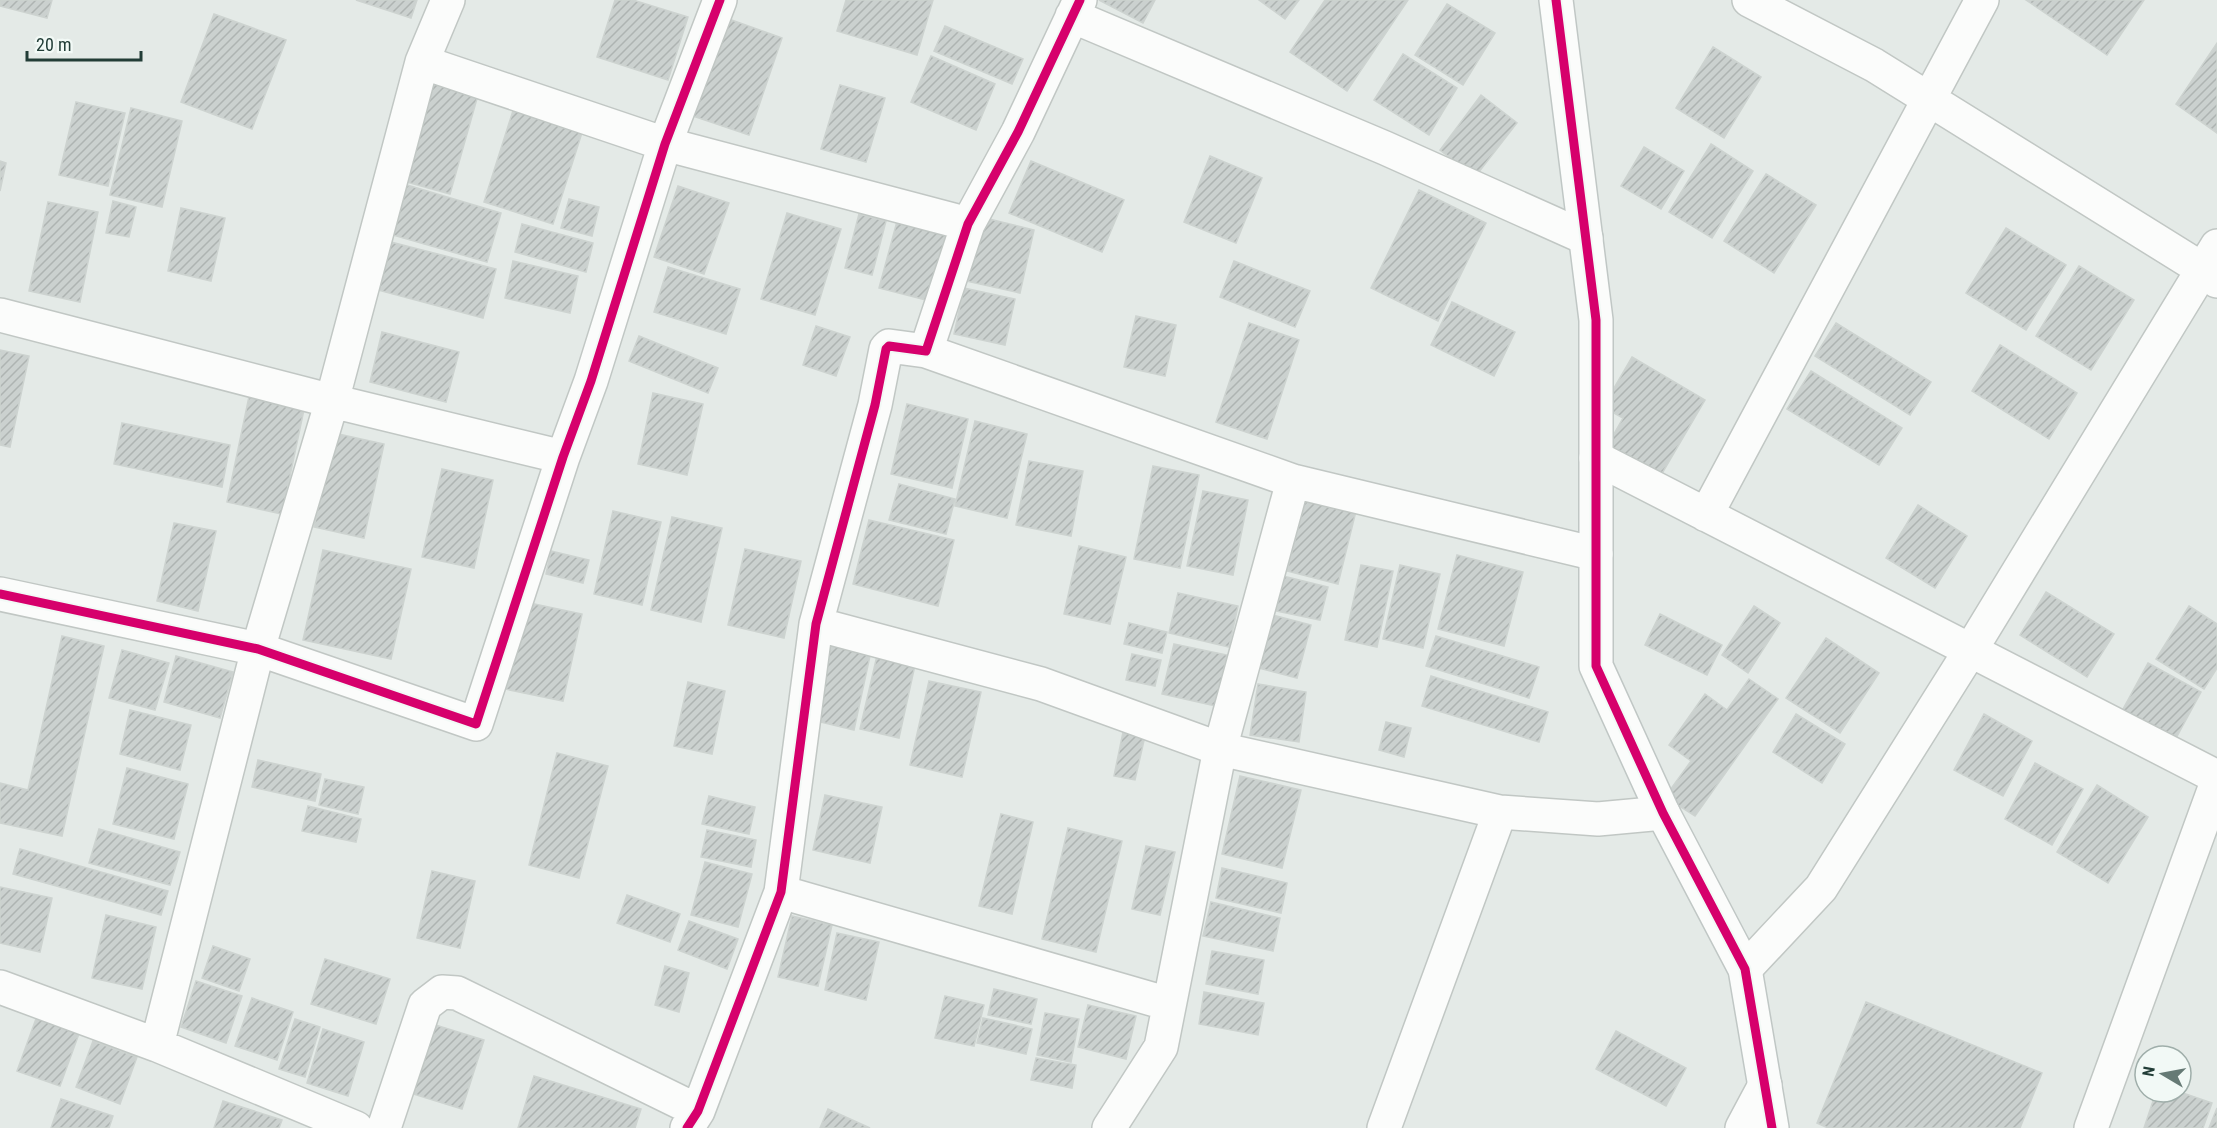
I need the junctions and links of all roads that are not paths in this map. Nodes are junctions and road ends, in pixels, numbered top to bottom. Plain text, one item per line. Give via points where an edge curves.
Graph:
1 (448, 0) edge
2 (720, 0) edge
3 (1556, 0) edge
4 (1749, 0) edge
5 (1982, 0) edge
6 (1076, 8) edge
7 (422, 62) junction
8 (1929, 99) junction
9 (665, 144) junction
10 (968, 224) junction
11 (1586, 238) junction
12 (2212, 266) edge
13 (0, 315) edge
14 (926, 351) junction
15 (333, 401) junction
16 (563, 457) junction
17 (1596, 459) junction
18 (1293, 481) junction
19 (1706, 515) junction
20 (1596, 554) junction
21 (0, 594) edge
22 (816, 624) junction
23 (258, 649) junction
24 (1970, 651) junction
25 (1220, 749) junction
26 (2217, 777) edge
27 (2217, 782) edge
28 (1500, 812) junction
29 (1663, 813) junction
30 (780, 892) junction
31 (1746, 969) junction
32 (0, 987) edge
33 (1170, 1004) junction
34 (157, 1045) junction
35 (1765, 1085) junction
36 (692, 1119) edge
37 (356, 1128) edge
38 (384, 1128) edge
39 (1109, 1128) edge
40 (1384, 1128) edge
41 (1742, 1128) edge
42 (1772, 1128) edge
43 (2091, 1128) edge

1 - 7 street
2 - 9 street
3 - 11 street
4 - 8 street via 1874,65
5 - 8 street
6 - 10 street via 1018,132
6 - 11 street
7 - 9 street
7 - 15 street
8 - 12 street
8 - 19 street
9 - 10 street
9 - 16 street via 591,381
10 - 14 street
11 - 17 street via 1596,320
12 - 24 street
13 - 15 street
14 - 18 street
14 - 22 street via 887,346
15 - 16 street
15 - 23 street
16 - 23 street via 476,724
17 - 19 street
17 - 20 street
18 - 20 street
18 - 25 street
19 - 24 street
20 - 29 street via 1596,666
21 - 23 street
22 - 25 street via 1041,684
22 - 30 street
23 - 34 street
24 - 26 street
24 - 31 street via 1821,888
25 - 28 street
25 - 33 street
27 - 43 street
28 - 29 street via 1598,819
28 - 40 street
29 - 31 street
30 - 33 street
30 - 36 street
31 - 35 street
32 - 34 street
33 - 39 street via 1161,1047
34 - 37 street
35 - 41 street
35 - 42 street
36 - 38 street via 457,993 442,992 425,1005

